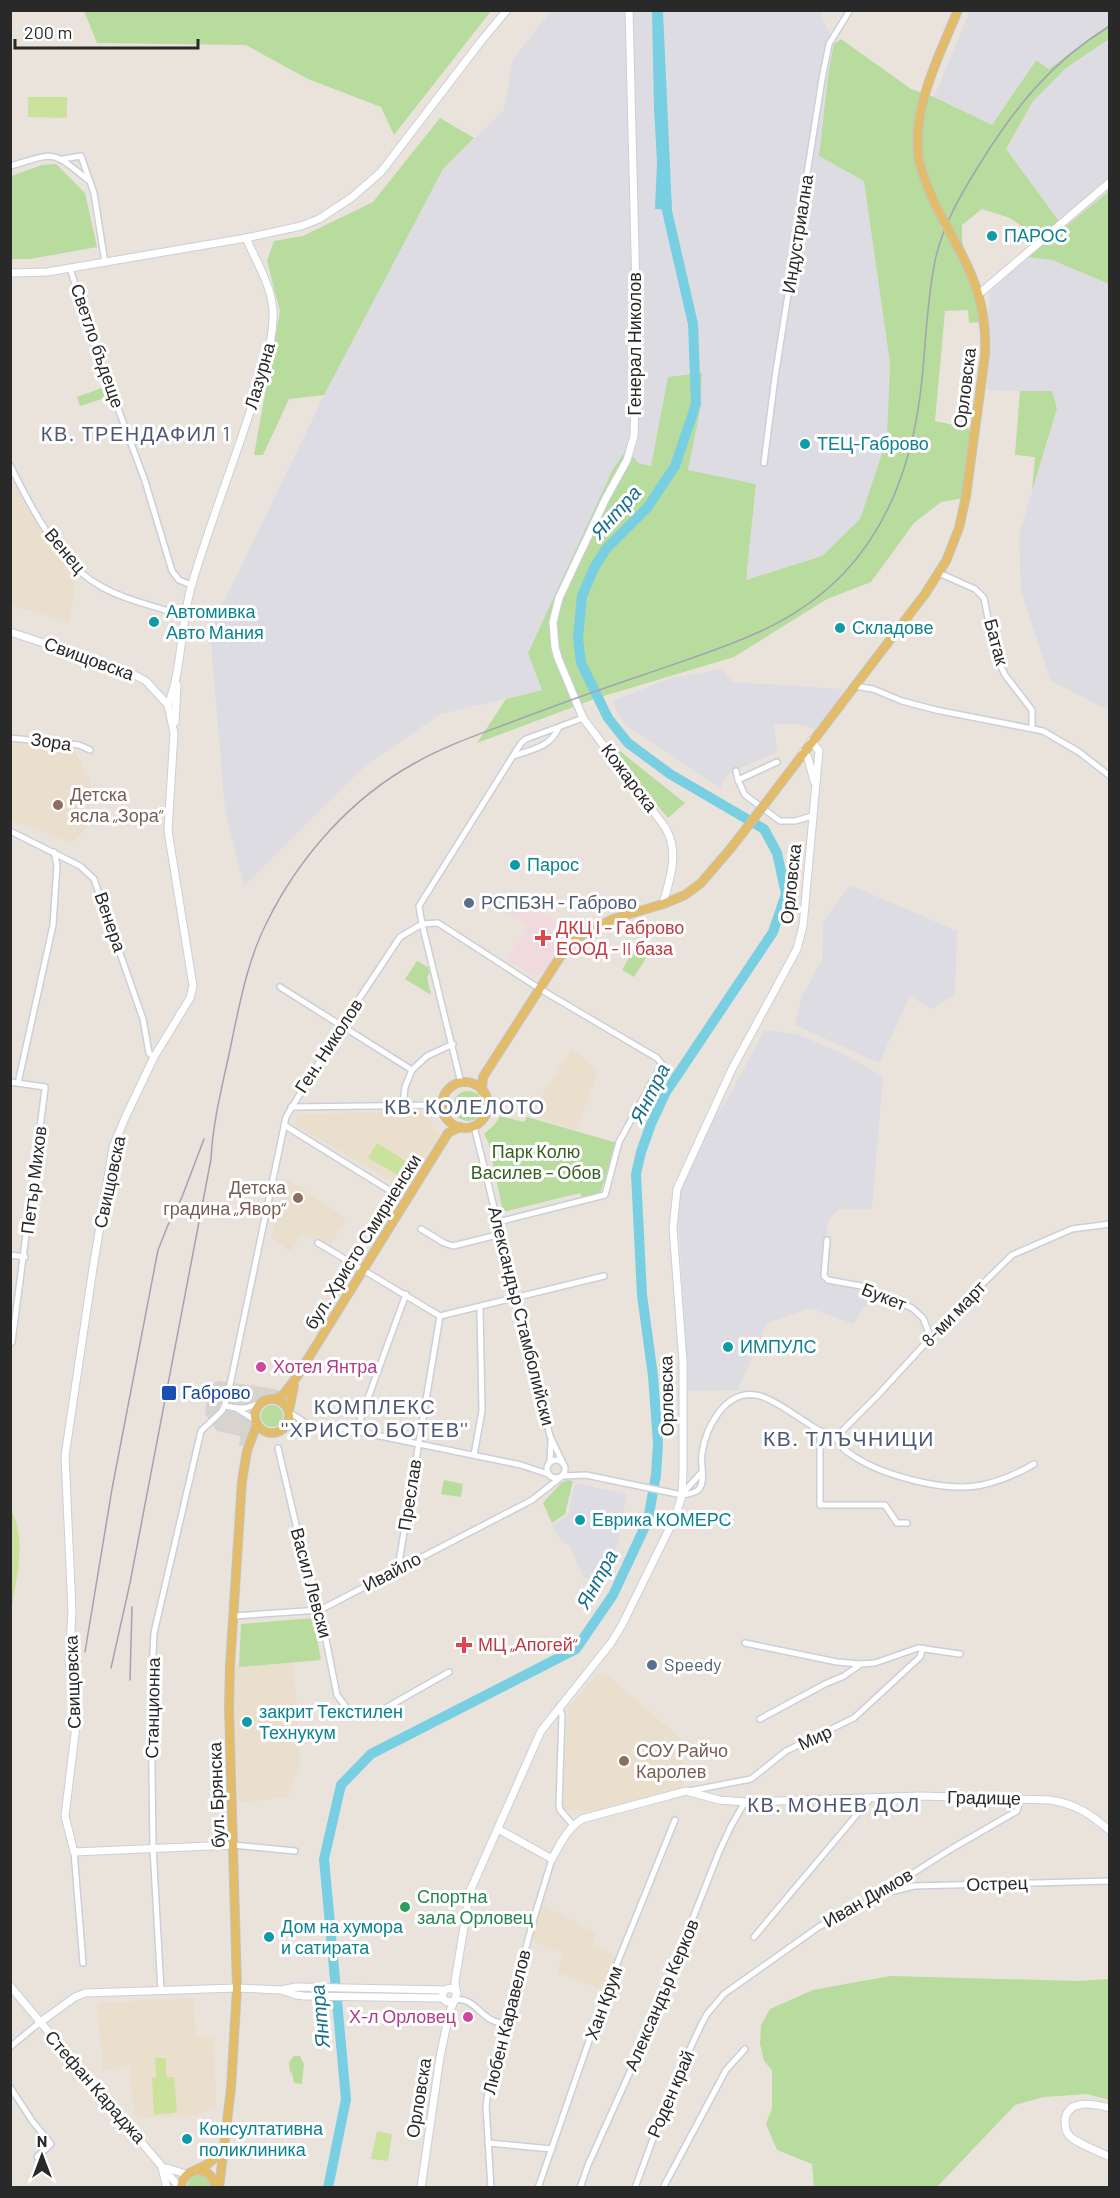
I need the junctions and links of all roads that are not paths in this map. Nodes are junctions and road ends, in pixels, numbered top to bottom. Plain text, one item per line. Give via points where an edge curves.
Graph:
1 (507, 10) edge
2 (629, 10) edge
3 (850, 10) edge
4 (958, 10) edge
5 (63, 159) junction
6 (10, 166) edge
7 (90, 181) junction
8 (1110, 182) edge
9 (246, 238) junction
10 (105, 263) junction
11 (70, 268) junction
12 (10, 273) edge
13 (979, 294) junction
14 (764, 463) dead end
15 (10, 465) edge
16 (939, 573) junction
17 (191, 585) junction
18 (184, 616) junction
19 (10, 632) edge
20 (180, 646) junction
21 (558, 658) joint
22 (854, 686) junction
23 (168, 705) junction
24 (583, 718) junction
25 (1032, 728) junction
26 (558, 729) junction
27 (174, 733) junction
28 (10, 738) edge
29 (811, 741) junction
30 (90, 750) dead end
31 (803, 752) junction
32 (513, 756) junction
33 (777, 762) dead end
34 (736, 771) dead end
35 (1110, 776) edge
36 (738, 780) junction
37 (815, 784) junction
38 (812, 816) junction
39 (10, 831) edge
40 (54, 852) junction
41 (663, 904) junction
42 (422, 924) junction
43 (280, 987) dead end
44 (540, 988) junction
45 (341, 1026) junction
46 (453, 1044) junction
47 (154, 1057) junction
48 (412, 1070) junction
49 (483, 1077) junction
50 (10, 1082) edge
51 (18, 1083) junction
52 (464, 1083) junction
53 (482, 1091) junction
54 (442, 1105) junction
55 (403, 1106) junction
56 (291, 1107) junction
57 (444, 1115) junction
58 (284, 1125) junction
59 (474, 1126) junction
60 (460, 1128) junction
61 (448, 1133) junction
62 (389, 1190) dead end
63 (498, 1222) junction
64 (1110, 1224) edge
65 (421, 1229) dead end
66 (501, 1234) junction
67 (827, 1240) dead end
68 (318, 1243) dead end
69 (10, 1255) edge
70 (25, 1257) junction
71 (364, 1269) junction
72 (604, 1276) dead end
73 (406, 1294) junction
74 (516, 1298) junction
75 (480, 1308) junction
76 (440, 1316) junction
77 (931, 1338) junction
78 (10, 1344) edge
79 (296, 1378) junction
80 (275, 1399) junction
81 (261, 1403) junction
82 (225, 1406) junction
83 (236, 1408) junction
84 (289, 1411) junction
85 (256, 1423) junction
86 (308, 1424) junction
87 (285, 1428) junction
88 (356, 1431) junction
89 (820, 1431) junction
90 (269, 1433) junction
91 (834, 1435) junction
92 (550, 1436) junction
93 (419, 1444) junction
94 (249, 1445) junction
95 (278, 1448) dead end
96 (474, 1455) junction
97 (549, 1463) junction
98 (564, 1463) junction
99 (1034, 1464) dead end
100 (521, 1465) junction
101 (702, 1473) junction
102 (548, 1475) junction
103 (586, 1475) junction
104 (561, 1477) junction
105 (541, 1495) junction
106 (682, 1495) junction
107 (908, 1523) dead end
108 (398, 1568) junction
109 (320, 1610) junction
110 (234, 1616) junction
111 (745, 1642) dead end
112 (922, 1648) junction
113 (960, 1654) dead end
114 (861, 1664) junction
115 (449, 1672) dead end
116 (559, 1707) junction
117 (760, 1719) dead end
118 (686, 1791) junction
119 (870, 1799) junction
120 (1020, 1799) junction
121 (745, 1802) junction
122 (675, 1820) dead end
123 (573, 1825) junction
124 (498, 1829) junction
125 (1110, 1831) edge
126 (233, 1845) junction
127 (153, 1848) junction
128 (295, 1851) dead end
129 (74, 1852) junction
130 (552, 1859) junction
131 (1110, 1881) edge
132 (886, 1889) junction
133 (534, 1918) junction
134 (466, 1919) junction
135 (754, 1937) dead end
136 (83, 1963) dead end
137 (10, 1986) edge
138 (237, 1988) junction
139 (161, 1990) junction
140 (309, 1992) junction
141 (452, 1996) junction
142 (715, 2003) joint
143 (39, 2023) junction
144 (504, 2024) junction
145 (10, 2047) edge
146 (745, 2049) dead end
147 (10, 2087) edge
148 (1110, 2108) edge
149 (488, 2143) junction
150 (222, 2148) junction
151 (552, 2149) junction
152 (37, 2157) dead end
153 (1110, 2157) edge
154 (161, 2163) junction
155 (195, 2170) junction
156 (186, 2174) junction
157 (216, 2186) edge
158 (167, 2187) edge
159 (181, 2187) edge
160 (421, 2187) edge
161 (491, 2187) edge
162 (538, 2187) edge
163 (580, 2187) edge
164 (635, 2187) edge
165 (663, 2187) edge

1 - 9 street via 381,172 365,187 318,219
2 - 21 street, Генерал Николов via 637,332 634,436 627,460 559,597 553,622
3 - 14 street, Индустриална via 829,44 822,79
4 - 13 main road, Орловска, bridge via 921,111 920,161 935,204
5 - 6 street via 46,156
5 - 7 street
5 - 7 street via 81,156
7 - 10 street
8 - 13 street
9 - 10 street
9 - 17 street, Лазурна via 270,296 271,338 247,422
10 - 11 street
11 - 12 street
11 - 17 street, Светло бъдеще via 90,333 128,430 172,571 179,580
13 - 16 main road, Орловска via 985,323 985,355 966,496 956,538
15 - 18 street, Венец via 31,507 87,578 121,596
16 - 22 main road, Орловска
16 - 25 street, Батак via 975,589 984,598 995,654 1005,675 1032,710
17 - 18 street, Лазурна
18 - 20 street, Лазурна
19 - 23 street, Свищовска via 123,669 146,681
20 - 23 street
20 - 27 street
21 - 24 street, Кожарска
22 - 25 street via 928,708
22 - 29 main road, Орловска
23 - 27 street, Свищовска
24 - 26 street
24 - 41 street, Кожарска via 672,839 671,872
25 - 35 street via 1058,738
26 - 32 street via 526,739
26 - 32 street via 547,744
27 - 47 street, Свищовска via 168,831 193,993
28 - 30 street, Зора via 79,745
29 - 31 main road, Орловска
29 - 37 street, Орловска via 819,751
31 - 37 street, Орловска
31 - 41 main road, bridge via 701,883
32 - 42 street via 419,906
33 - 36 street
34 - 36 street
36 - 38 street via 746,795 780,821
37 - 38 street, Орловска
38 - 106 street, Орловска via 803,926 797,949 732,1069 678,1189 673,1228 682,1362
39 - 40 street, Венера
40 - 47 street, Венера via 89,873 98,887 143,1019 149,1053
40 - 51 street via 57,865 53,925
41 - 44 main road via 613,919 582,934 560,957
42 - 44 street via 438,923
42 - 45 street, Ген. Николов via 400,937
42 - 46 street
43 - 45 street
44 - 49 main road
44 - 63 street via 657,1058 662,1066 619,1142 605,1195
45 - 48 street
45 - 56 street, Ген. Николов
46 - 48 street via 427,1056
46 - 52 street
47 - 129 street, Свищовска via 113,1147 65,1456 72,1611 69,1662 77,1717 65,1816
48 - 55 street
49 - 52 main road
49 - 53 main road
50 - 51 street
51 - 70 street, Петър Михов via 45,1087
52 - 53 main road
52 - 54 main road via 449,1089
53 - 59 main road via 487,1111
54 - 55 street
54 - 57 main road
55 - 56 street
56 - 58 street, Ген. Николов
57 - 60 main road
57 - 61 main road
58 - 62 street
58 - 82 street, Ген. Николов
59 - 60 main road
59 - 63 street, Александър Стамболийски
60 - 61 main road
61 - 71 main road, бул. Христо Смирненски
63 - 66 street, Александър Стамболийски
64 - 77 street, 8-ми март via 1072,1229 1012,1255
65 - 66 street via 453,1246
66 - 74 street, Александър Стамболийски
67 - 77 street, Букет via 824,1276 828,1280 861,1286 912,1308 923,1318
68 - 71 street
69 - 70 street
70 - 78 street, Петър Михов
71 - 73 street
71 - 79 main road, бул. Христо Смирненски
72 - 74 street
73 - 76 street
73 - 88 street
74 - 75 street
74 - 92 street, Александър Стамболийски
75 - 76 street
75 - 96 street via 482,1411
76 - 93 street, Преслав
77 - 91 street, 8-ми март via 864,1410
79 - 80 main road, бул. Христо Смирненски
79 - 84 main road, бул. Христо Смирненски
80 - 81 main road
80 - 84 main road
81 - 83 street
81 - 85 main road via 255,1413
82 - 83 street
82 - 127 street, Станционна via 201,1431 154,1633
83 - 85 street
84 - 86 street
84 - 87 main road
85 - 90 main road
85 - 94 main road, бул. Брянска
86 - 87 street
86 - 88 street
87 - 90 main road
88 - 93 street
89 - 91 street
89 - 101 street via 764,1397 736,1396 722,1409 706,1436
89 - 107 street via 820,1505 885,1505 897,1523
90 - 94 main road
91 - 99 street via 849,1454 882,1471 943,1485 982,1485
92 - 97 street, Александър Стамболийски
92 - 98 street, Александър Стамболийски
93 - 96 street
93 - 108 street, Преслав
94 - 110 main road, бул. Брянска via 242,1480
95 - 109 street, Васил Левски
96 - 100 street
97 - 98 street
97 - 100 street
97 - 102 street
98 - 103 street
98 - 104 street via 566,1471
100 - 102 street
101 - 106 street
101 - 106 street via 698,1490
102 - 104 street
102 - 105 street
103 - 104 street
103 - 106 street
104 - 105 street, Ивайло
105 - 108 street, Ивайло
106 - 116 street, Орловска via 622,1625
108 - 109 street, Ивайло
109 - 110 street, Ивайло
109 - 115 street, Васил Левски via 337,1695 352,1712 384,1708
110 - 126 main road, бул. Брянска via 229,1706
111 - 114 street
112 - 113 street
112 - 114 street
112 - 118 street, Мир via 920,1657 854,1718 786,1751 751,1779
114 - 117 street
116 - 123 street via 559,1805
116 - 124 street, Орловска via 541,1731
118 - 121 street, Градище
118 - 123 street, Градище via 593,1815
119 - 120 street, Градище
119 - 121 street, Градище
119 - 135 street
120 - 125 street, Градище via 1068,1803
120 - 132 street, Иван Димов via 1017,1811
121 - 163 street, Александър Керков via 730,1826 648,2032
122 - 151 street, Хан Крум via 609,1986
123 - 130 street
124 - 130 street
124 - 134 street, Орловска via 470,1892
126 - 127 street
126 - 128 street
126 - 138 main road, бул. Брянска
127 - 129 street
127 - 139 street, Станционна
129 - 136 street
130 - 133 street, Любен Каравелов
131 - 132 street, Острец via 914,1886 894,1892
132 - 142 street, Иван Димов via 852,1912 820,1926 733,1986
133 - 134 street
133 - 144 street, Любен Каравелов
134 - 141 street, Орловска
137 - 143 street, Стефан Караджа
138 - 139 street
138 - 140 street
138 - 150 main road, бул. Брянска via 231,2088
139 - 143 street via 85,1993
140 - 141 street
140 - 141 street via 357,1988
141 - 144 street
141 - 160 street, Орловска
142 - 164 street, Роден край via 700,2025 669,2095
143 - 145 street
143 - 154 street, Стефан Караджа
144 - 149 street, Любен Каравелов via 486,2106
146 - 165 street via 726,2070
147 - 152 street via 51,2145
148 - 153 street via 1085,2103 1076,2106 1065,2123 1074,2139
149 - 151 street
149 - 161 street, Любен Каравелов
150 - 155 main road via 207,2165
150 - 157 main road, бул. Брянска
151 - 162 street, Хан Крум
154 - 156 street
154 - 158 street
154 - 159 street, Стефан Караджа
155 - 156 main road
155 - 157 main road via 206,2172
156 - 159 main road

